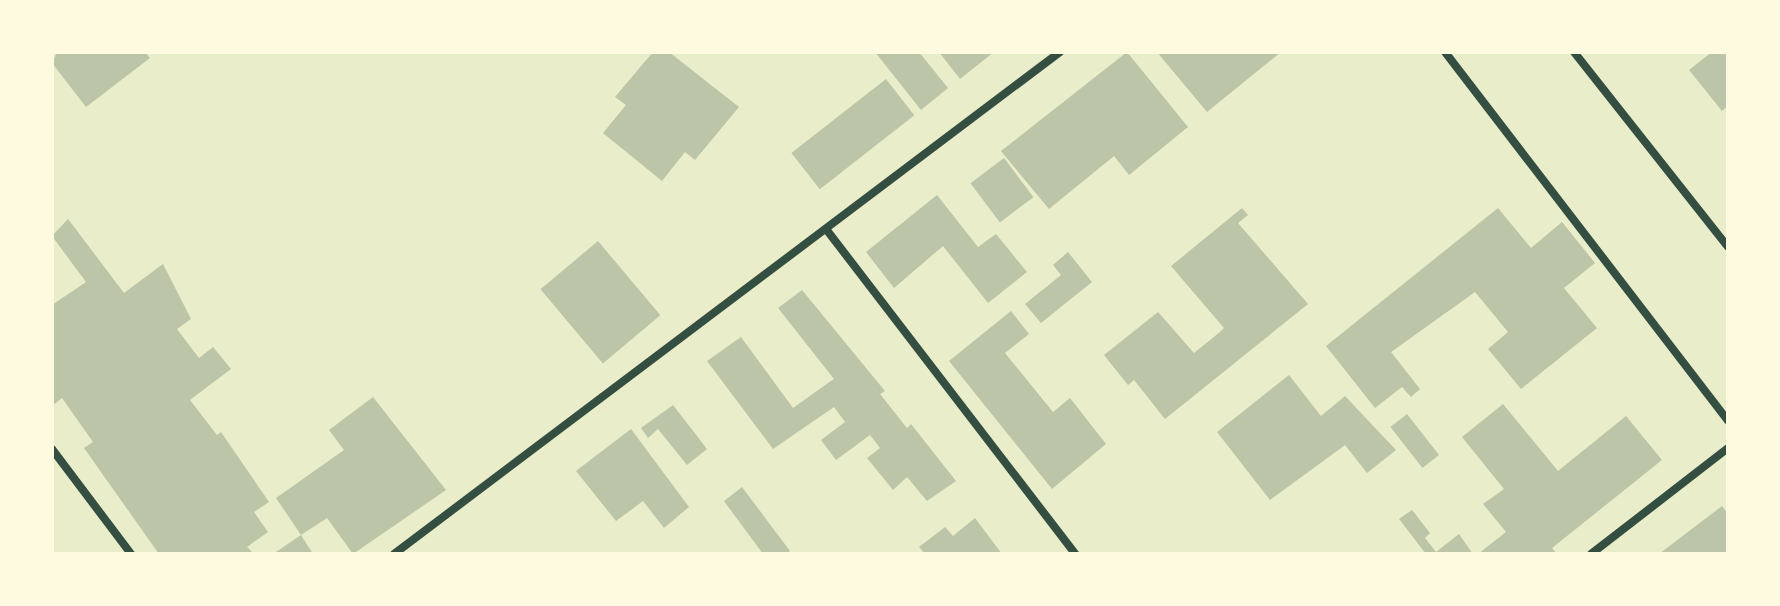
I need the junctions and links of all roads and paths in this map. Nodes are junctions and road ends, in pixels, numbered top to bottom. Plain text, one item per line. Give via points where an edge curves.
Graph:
1 (1060, 52) edge
2 (1445, 52) edge
3 (1574, 52) edge
4 (826, 229) junction
5 (1728, 247) edge
6 (1728, 421) edge
7 (1728, 448) edge
8 (52, 449) edge
9 (131, 554) edge
10 (394, 554) edge
11 (1075, 554) edge
12 (1591, 554) edge

1 - 4 street
2 - 6 street
3 - 5 street
4 - 10 street
4 - 11 street
7 - 12 street
8 - 9 street

